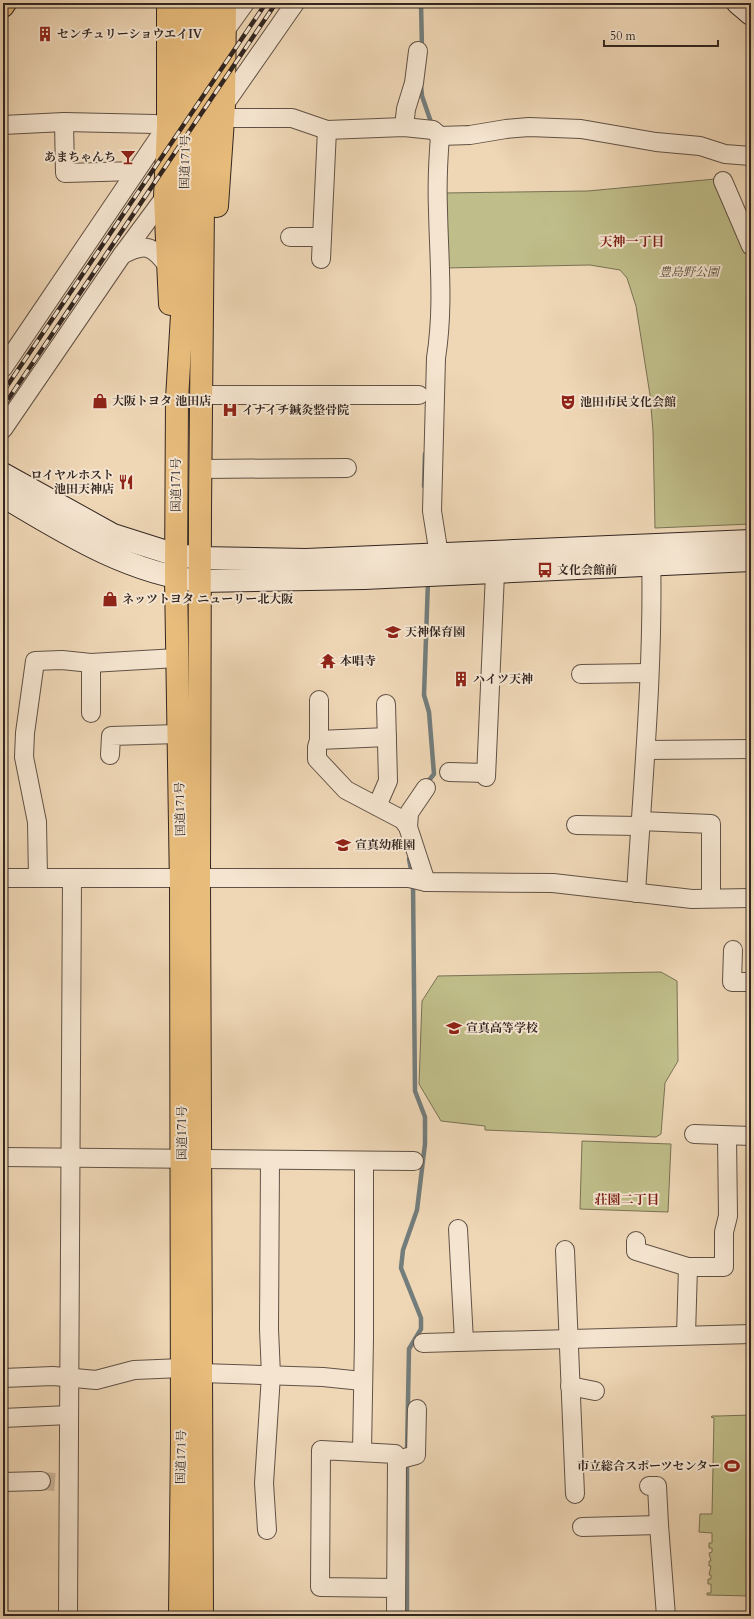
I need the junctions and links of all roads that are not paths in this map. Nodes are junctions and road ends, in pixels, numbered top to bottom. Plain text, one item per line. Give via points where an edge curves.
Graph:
1 (5, 3) edge
2 (168, 3) edge
3 (188, 3) edge
4 (205, 3) edge
5 (225, 3) edge
6 (245, 3) edge
7 (295, 3) edge
8 (738, 3) edge
9 (3, 6) edge
10 (751, 14) edge
11 (225, 31) junction
12 (418, 51) dead end
13 (223, 111) junction
14 (64, 122) junction
15 (3, 125) edge
16 (404, 127) junction
17 (168, 128) junction
18 (327, 130) junction
19 (440, 136) junction
20 (751, 156) edge
21 (136, 171) junction
22 (723, 181) dead end
23 (165, 197) junction
24 (322, 236) junction
25 (290, 237) dead end
26 (751, 246) edge
27 (122, 255) junction
28 (321, 259) dead end
29 (167, 265) junction
30 (202, 330) junction
31 (3, 368) edge
32 (202, 395) junction
33 (419, 395) dead end
34 (177, 399) junction
35 (3, 429) edge
36 (347, 468) dead end
37 (200, 469) junction
38 (3, 474) edge
39 (3, 496) edge
40 (751, 541) edge
41 (439, 554) junction
42 (176, 555) junction
43 (651, 555) junction
44 (200, 558) junction
45 (751, 560) edge
46 (495, 572) junction
47 (176, 578) junction
48 (200, 581) junction
49 (177, 658) junction
50 (91, 663) junction
51 (649, 673) junction
52 (581, 674) dead end
53 (319, 700) dead end
54 (386, 704) dead end
55 (91, 713) dead end
56 (178, 734) junction
57 (387, 737) junction
58 (319, 740) junction
59 (751, 749) edge
60 (646, 750) junction
61 (110, 756) dead end
62 (449, 772) dead end
63 (426, 788) dead end
64 (377, 806) junction
65 (640, 824) junction
66 (576, 825) dead end
67 (408, 827) junction
68 (3, 878) edge
69 (38, 878) junction
70 (72, 878) junction
71 (190, 878) junction
72 (426, 882) junction
73 (636, 893) junction
74 (711, 898) junction
75 (751, 898) edge
76 (733, 950) dead end
77 (751, 982) edge
78 (694, 1134) dead end
79 (728, 1136) junction
80 (751, 1136) edge
81 (3, 1157) edge
82 (70, 1158) junction
83 (191, 1159) junction
84 (270, 1160) junction
85 (364, 1161) junction
86 (414, 1162) dead end
87 (458, 1230) dead end
88 (636, 1241) dead end
89 (565, 1250) dead end
90 (688, 1267) junction
91 (751, 1334) edge
92 (686, 1336) junction
93 (570, 1339) junction
94 (464, 1342) junction
95 (423, 1343) dead end
96 (192, 1371) junction
97 (271, 1375) junction
98 (3, 1378) edge
99 (69, 1379) junction
100 (362, 1381) junction
101 (570, 1386) junction
102 (595, 1391) dead end
103 (417, 1408) dead end
104 (69, 1415) junction
105 (3, 1418) edge
106 (362, 1451) junction
107 (397, 1460) junction
108 (3, 1482) edge
109 (55, 1482) junction
110 (649, 1486) dead end
111 (575, 1494) dead end
112 (659, 1525) junction
113 (582, 1527) dead end
114 (267, 1530) dead end
115 (396, 1588) junction
116 (396, 1615) dead end
117 (68, 1616) edge
118 (180, 1616) edge
119 (202, 1616) edge
120 (666, 1616) edge

1 - 9 highway
2 - 17 highway
3 - 34 highway, 国道171号 via 183,298
4 - 30 highway, 国道171号
5 - 11 highway
6 - 11 street
7 - 13 street
8 - 10 street
11 - 13 highway
12 - 16 street
13 - 18 street via 292,118
13 - 30 highway via 212,282
14 - 15 street
14 - 17 street via 154,124
14 - 21 street via 65,173
16 - 18 street
16 - 19 street via 433,130
17 - 21 street
17 - 23 highway
18 - 24 street
19 - 20 street via 470,135 506,128 529,127 581,130 700,146 726,154
19 - 41 street via 438,212 441,292 440,333 436,358 432,511
21 - 31 street
22 - 26 street
23 - 27 street
23 - 29 highway
24 - 25 street
24 - 28 street
27 - 29 street via 136,248 148,248 157,252
27 - 35 street
29 - 34 highway
30 - 32 highway, 国道171号
32 - 33 street
32 - 37 highway, 国道171号
34 - 42 highway, 国道171号
36 - 37 street
37 - 44 highway, 国道171号
38 - 42 street via 113,535
39 - 47 street via 104,553
40 - 43 street
41 - 43 street
41 - 44 street via 306,560
42 - 44 street
42 - 47 highway, 国道171号
43 - 45 street
43 - 46 street
43 - 51 street via 652,615
44 - 48 highway, 国道171号
46 - 48 street via 364,578
46 - 62 street via 486,775
47 - 48 street
47 - 49 highway, 国道171号
48 - 71 highway, 国道171号
49 - 50 street
49 - 56 highway, 国道171号
50 - 55 street
50 - 69 street via 35,661 24,757 37,822
51 - 52 street
51 - 60 street
53 - 58 street
54 - 57 street
56 - 61 street via 111,736
56 - 71 highway, 国道171号
57 - 58 street
57 - 64 street via 388,781
58 - 64 street via 317,759 346,790
59 - 60 street
60 - 65 street
63 - 67 street via 409,813
64 - 67 street via 403,820
65 - 66 street
65 - 73 street
65 - 74 street via 711,824
67 - 72 street
68 - 69 street
69 - 70 street
70 - 71 street
70 - 82 street
71 - 72 street via 409,878
71 - 83 highway, 国道171号
72 - 73 street via 553,883
73 - 74 street via 692,899
74 - 75 street
76 - 77 street via 732,982
78 - 79 street
79 - 80 street
79 - 90 street via 728,1216 724,1232 724,1267
81 - 82 street
82 - 83 street
82 - 99 street
83 - 84 street
83 - 96 highway, 国道171号
84 - 85 street
84 - 97 street via 268,1329
85 - 86 street
85 - 100 street
87 - 94 street
88 - 90 street via 636,1251
89 - 93 street
90 - 92 street
91 - 92 street
92 - 93 street
93 - 94 street
93 - 101 street
94 - 95 street
96 - 97 street
96 - 99 street via 134,1370 96,1380
96 - 118 highway, 国道171号
96 - 119 highway, 国道171号
97 - 100 street
97 - 114 street via 264,1483
98 - 99 street via 53,1376
99 - 104 street
100 - 106 street
101 - 102 street
101 - 111 street
103 - 107 street via 416,1455
104 - 105 street
104 - 109 street
106 - 107 street via 395,1454
106 - 115 street via 321,1450 320,1587
107 - 115 street
108 - 109 street
109 - 117 street
110 - 112 street via 656,1486
112 - 113 street
112 - 120 street
115 - 116 street

